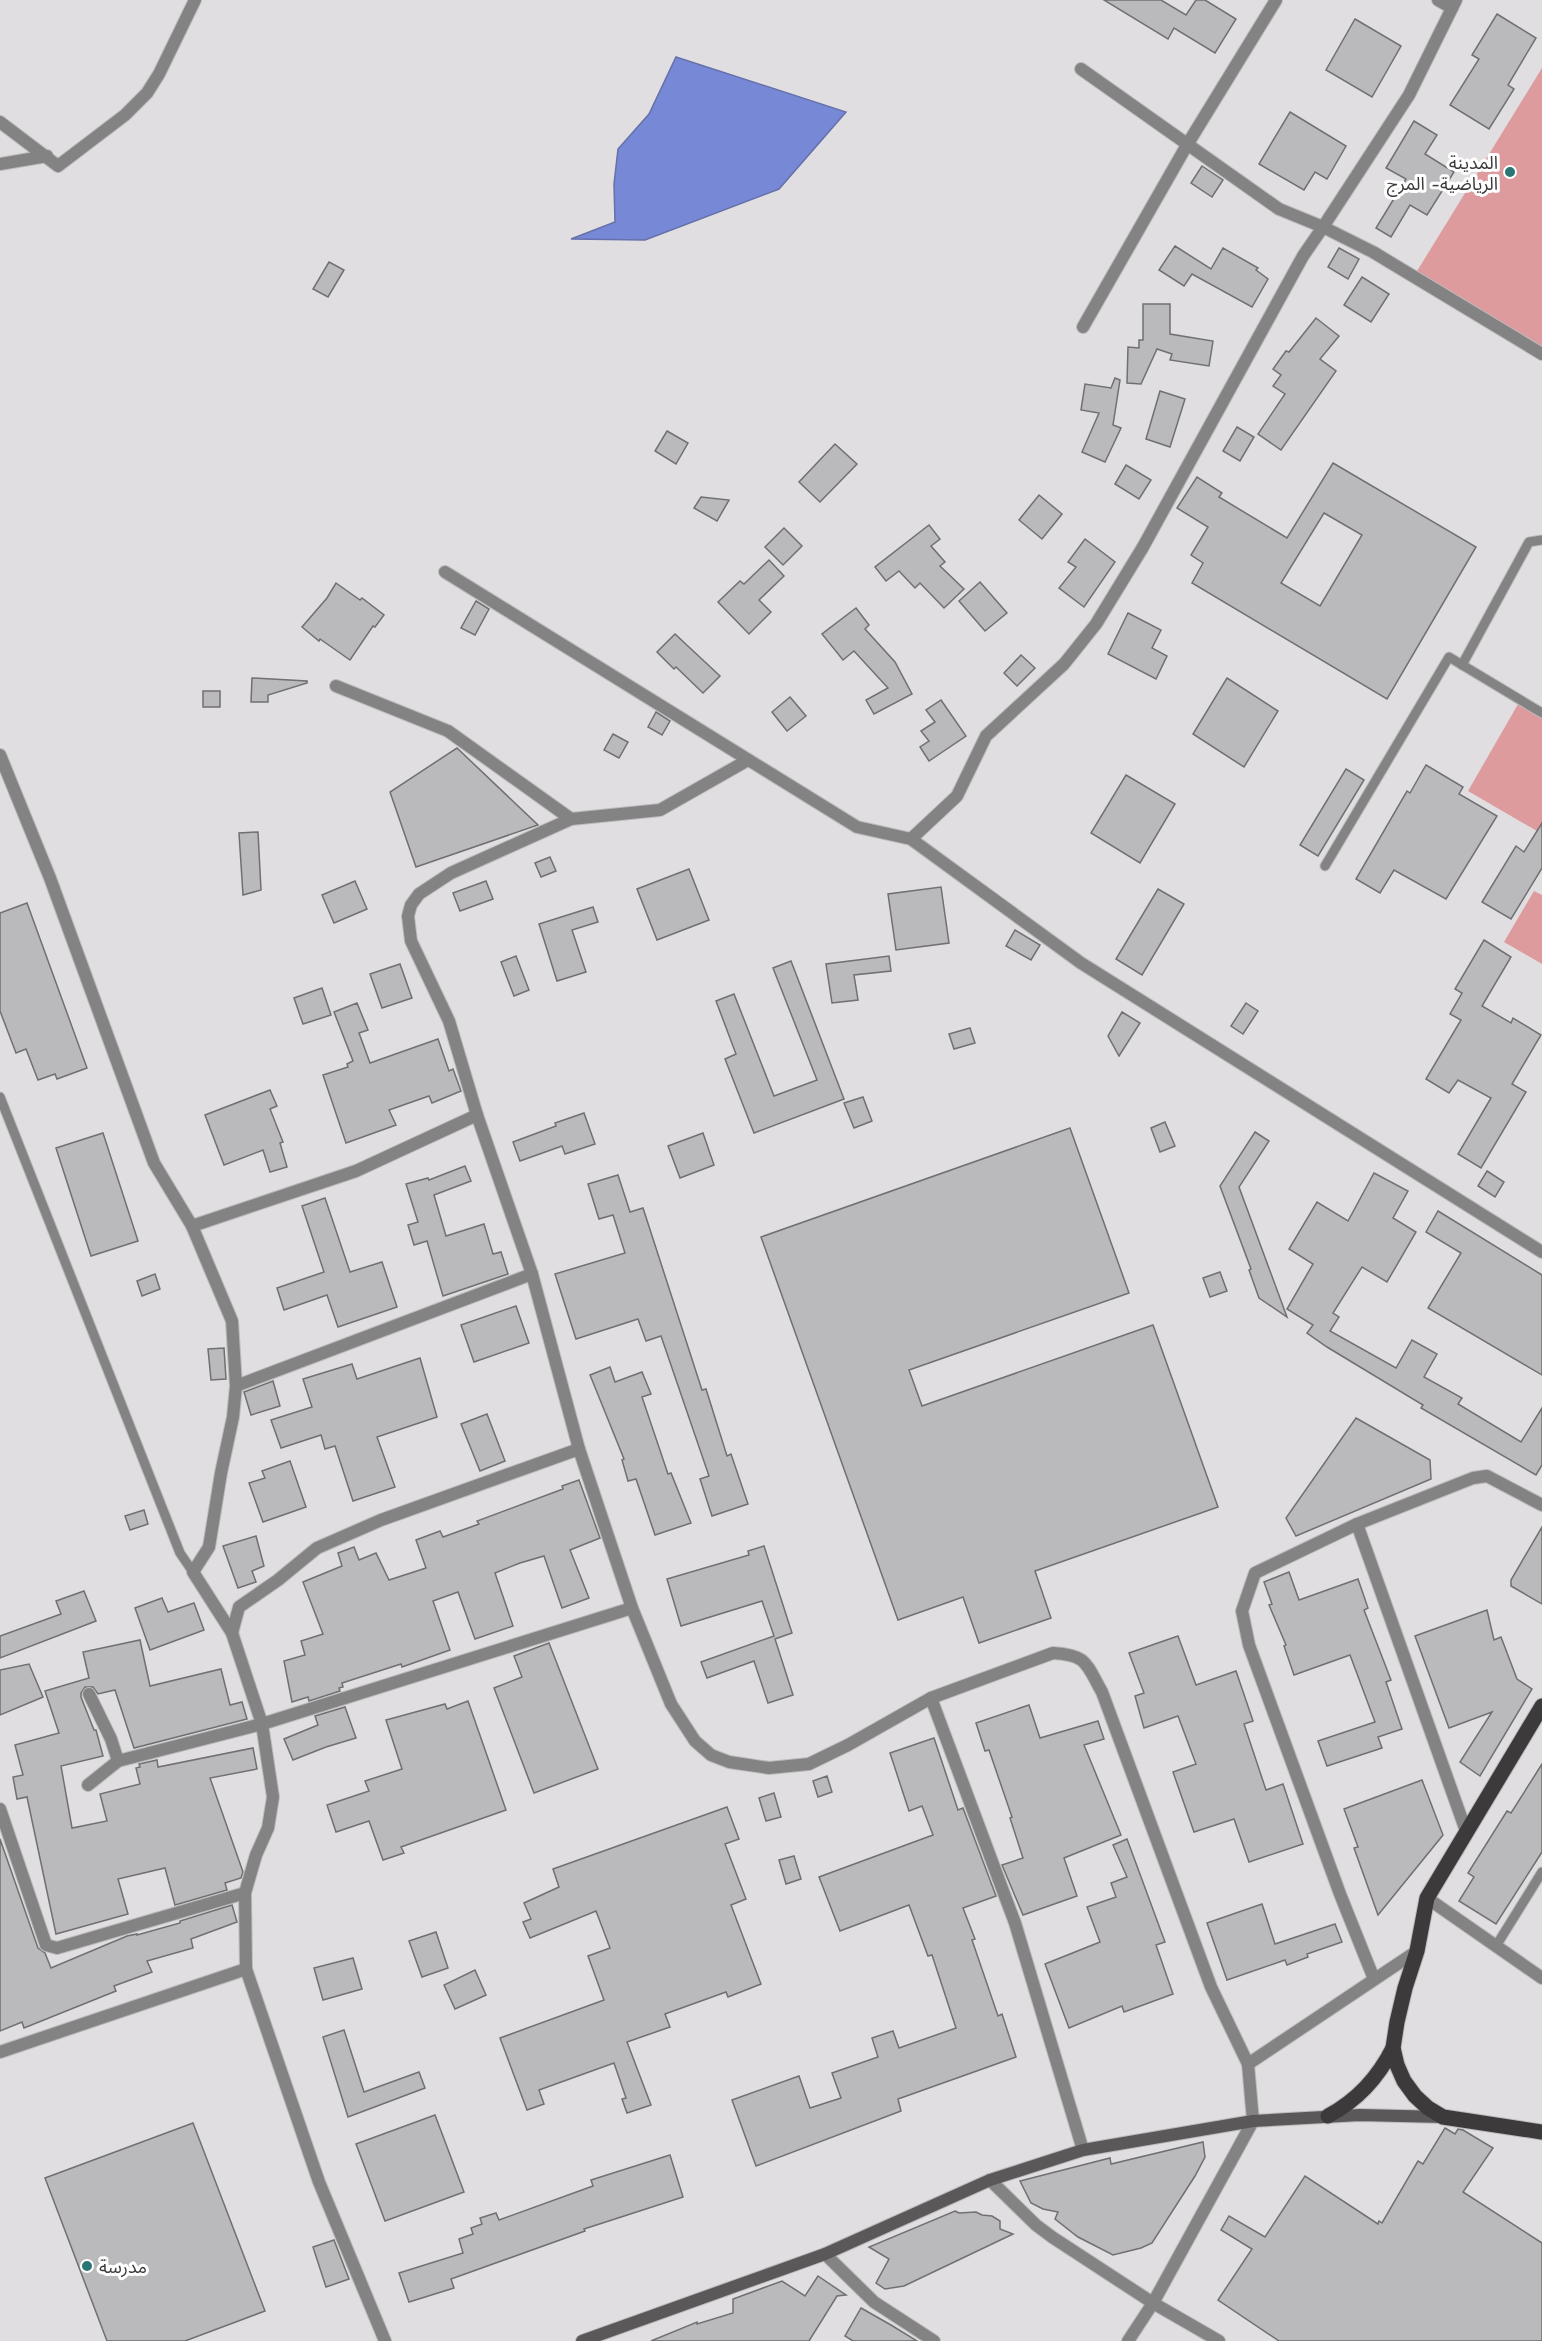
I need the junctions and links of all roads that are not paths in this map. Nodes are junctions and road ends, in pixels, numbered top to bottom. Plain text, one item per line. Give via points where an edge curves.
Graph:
1 (195, 0) edge
2 (1276, 0) edge
3 (1438, 0) edge
4 (1454, 4) edge
5 (1081, 69) dead end
6 (0, 122) edge
7 (1186, 145) junction
8 (47, 156) junction
9 (0, 164) edge
10 (1323, 227) junction
11 (1083, 327) dead end
12 (1542, 354) edge
13 (1542, 540) edge
14 (446, 572) dead end
15 (1462, 665) junction
16 (336, 686) dead end
17 (1542, 713) edge
18 (0, 755) edge
19 (748, 760) junction
20 (571, 819) junction
21 (911, 838) junction
22 (1325, 866) dead end
23 (0, 1097) edge
24 (477, 1115) junction
25 (192, 1226) junction
26 (1542, 1252) edge
27 (532, 1274) junction
28 (236, 1386) junction
29 (579, 1449) junction
30 (1542, 1505) edge
31 (1357, 1524) junction
32 (193, 1572) junction
33 (632, 1608) junction
34 (232, 1633) junction
35 (89, 1694) dead end
36 (931, 1698) junction
37 (1542, 1706) edge
38 (262, 1724) junction
39 (118, 1761) junction
40 (88, 1785) dead end
41 (0, 1809) edge
42 (1466, 1831) junction
43 (1542, 1872) edge
44 (245, 1893) junction
45 (1427, 1898) junction
46 (1496, 1946) junction
47 (1417, 1951) junction
48 (246, 1969) junction
49 (1542, 1978) edge
50 (1374, 1979) junction
51 (1393, 2048) junction
52 (0, 2052) edge
53 (1248, 2064) junction
54 (1328, 2116) junction
55 (1443, 2117) junction
56 (1253, 2121) junction
57 (1542, 2132) edge
58 (1083, 2150) junction
59 (990, 2180) junction
60 (825, 2254) junction
61 (1153, 2302) junction
62 (385, 2341) edge
63 (582, 2341) edge
64 (934, 2341) edge
65 (1128, 2341) edge
66 (1219, 2341) edge

1 - 8 street via 147,93 58,166
2 - 7 street
3 - 4 street
4 - 10 street via 1409,95
5 - 7 street
6 - 8 street
7 - 10 street via 1279,209
7 - 11 street
8 - 9 street
10 - 12 street via 1373,252
10 - 21 street via 1096,624 1064,664 986,736 957,796
13 - 15 lane via 1529,542 1522,552
14 - 19 street
15 - 17 lane
15 - 22 lane via 1449,657
16 - 20 street via 448,731
18 - 25 street via 50,878 154,1162
19 - 20 street via 660,810
19 - 21 street via 856,827
20 - 24 street via 451,873 419,894 411,904 411,940 449,1022
21 - 26 street via 1081,963
23 - 32 lane via 180,1553
24 - 25 street via 356,1171
24 - 27 street
25 - 28 street via 232,1321
27 - 28 street
27 - 29 street
28 - 32 street via 212,1531 208,1547
29 - 33 street
29 - 34 street via 381,1520 316,1548 239,1607
30 - 31 street via 1487,1476
31 - 42 street
31 - 50 street via 1255,1573 1242,1611 1249,1645
32 - 34 street
33 - 36 street via 671,1704 695,1741 711,1755 729,1762 769,1768 809,1764
33 - 38 street
34 - 38 street
35 - 39 street
36 - 53 street via 1053,1653 1072,1654 1085,1662 1102,1692 1211,1987
36 - 58 street via 1015,1923
37 - 42 main road
38 - 39 street
38 - 44 street via 273,1797 268,1828
39 - 40 street
41 - 44 street via 46,1945 57,1948
42 - 45 main road
43 - 46 lane
44 - 48 street
45 - 46 street
45 - 47 main road
46 - 49 street
47 - 50 street
47 - 51 main road
48 - 52 street
48 - 62 street via 319,2182
50 - 53 street
51 - 54 main road via 1367,2088
51 - 55 main road via 1404,2081 1415,2096
53 - 56 street
54 - 55 street
54 - 56 street
55 - 57 main road
56 - 58 street
56 - 61 street
58 - 59 street
59 - 60 street
59 - 61 street via 1052,2237
60 - 63 street
60 - 64 street via 874,2302
61 - 65 street
61 - 66 street

